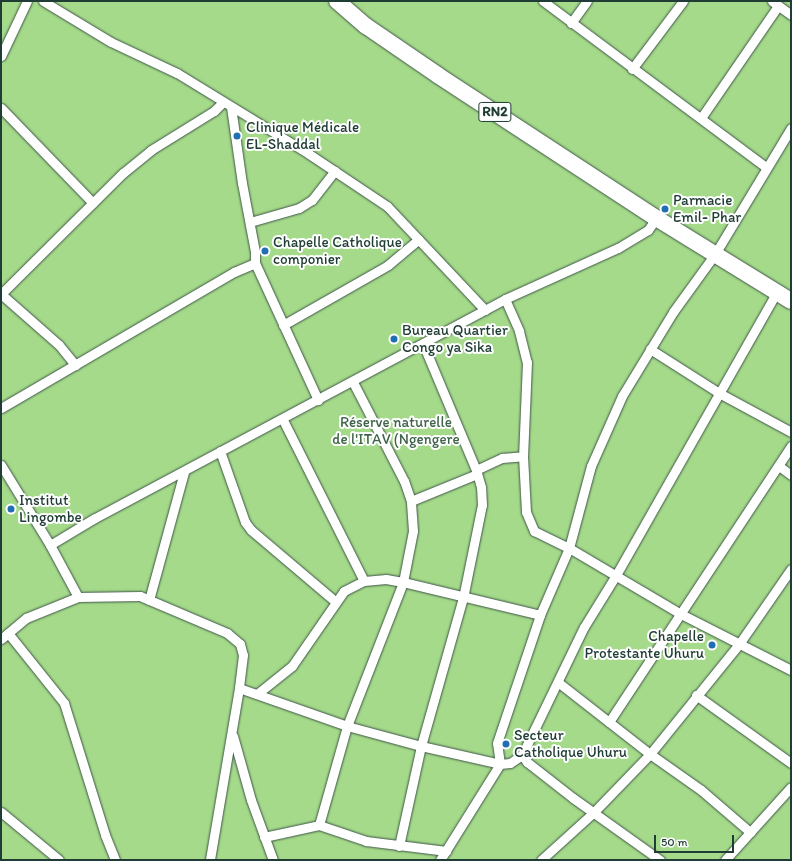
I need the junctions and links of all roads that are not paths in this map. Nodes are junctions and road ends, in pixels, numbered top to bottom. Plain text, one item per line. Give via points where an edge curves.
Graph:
1 (27, 1) edge
2 (43, 1) edge
3 (337, 1) edge
4 (543, 1) edge
5 (587, 1) edge
6 (683, 1) edge
7 (775, 3) edge
8 (791, 15) edge
9 (572, 23) junction
10 (1, 56) edge
11 (632, 69) junction
12 (223, 102) junction
13 (231, 107) junction
14 (1, 108) edge
15 (700, 118) junction
16 (791, 128) edge
17 (766, 167) junction
18 (335, 171) junction
19 (93, 203) junction
20 (656, 218) junction
21 (250, 222) junction
22 (419, 239) junction
23 (715, 254) junction
24 (255, 263) junction
25 (777, 292) junction
26 (1, 294) edge
27 (505, 299) junction
28 (791, 301) edge
29 (485, 310) junction
30 (283, 325) junction
31 (423, 344) junction
32 (650, 349) junction
33 (75, 365) junction
34 (353, 382) junction
35 (719, 393) junction
36 (318, 400) junction
37 (1, 408) edge
38 (283, 420) junction
39 (791, 432) edge
40 (791, 446) edge
41 (220, 451) junction
42 (523, 456) junction
43 (1, 465) edge
44 (779, 466) junction
45 (184, 472) junction
46 (477, 472) junction
47 (791, 475) edge
48 (412, 501) junction
49 (50, 545) junction
50 (568, 548) junction
51 (791, 569) edge
52 (616, 575) junction
53 (364, 581) junction
54 (403, 582) junction
55 (78, 597) junction
56 (463, 598) junction
57 (150, 600) junction
58 (336, 602) junction
59 (681, 614) junction
60 (540, 615) junction
61 (4, 636) edge
62 (740, 644) junction
63 (791, 670) edge
64 (559, 683) junction
65 (239, 688) junction
66 (257, 694) junction
67 (696, 695) junction
68 (609, 722) junction
69 (347, 726) junction
70 (233, 733) junction
71 (421, 746) junction
72 (650, 754) junction
73 (522, 755) junction
74 (791, 763) edge
75 (500, 764) junction
76 (791, 788) edge
77 (595, 811) junction
78 (1, 812) edge
79 (319, 825) junction
80 (750, 832) junction
81 (264, 837) junction
82 (399, 846) junction
83 (446, 851) junction
84 (59, 860) edge
85 (115, 860) edge
86 (210, 860) edge
87 (273, 860) edge
88 (440, 860) edge
89 (541, 860) edge
90 (660, 860) edge
91 (725, 860) edge

1 - 10 street
2 - 12 street via 111,42 177,73
3 - 20 highway, RN2 via 366,26 439,76
4 - 9 street
5 - 9 street
6 - 11 street
7 - 8 street
7 - 15 street
9 - 11 street
11 - 15 street
12 - 13 street
12 - 19 street via 210,114 151,150
13 - 18 street
13 - 21 street
14 - 19 street
15 - 17 street
16 - 17 street
17 - 23 street
18 - 21 street via 312,200 299,208
18 - 22 street via 387,206
19 - 26 street
20 - 23 highway, RN2
20 - 27 street via 648,230 618,248
21 - 24 street
22 - 29 street
22 - 30 street via 388,265
23 - 25 highway, RN2
23 - 32 street
24 - 30 street
24 - 33 street via 234,272
25 - 28 highway, RN2
25 - 35 street
26 - 33 street via 59,345
27 - 29 street
27 - 42 street via 519,331 526,362
29 - 31 street
30 - 36 street
31 - 34 street
31 - 46 street
32 - 35 street
32 - 50 street via 622,396 591,466
33 - 37 street
34 - 36 street
34 - 48 street via 401,474
35 - 39 street
35 - 52 street
36 - 38 street
38 - 41 street
38 - 53 street
40 - 44 street
41 - 45 street
41 - 58 street via 245,522 251,530
42 - 46 street via 502,458
42 - 50 street via 526,512 534,531
43 - 49 street
44 - 47 street
44 - 59 street
45 - 49 street
45 - 57 street
46 - 48 street
46 - 56 street via 482,487 482,505
48 - 54 street via 413,531
49 - 55 street
50 - 52 street
50 - 60 street
51 - 62 street
52 - 59 street
52 - 64 street via 584,626
53 - 54 street via 386,579
53 - 58 street via 344,591
54 - 56 street
54 - 69 street
55 - 57 street via 140,596
55 - 61 street via 26,618
56 - 60 street
56 - 71 street
57 - 65 street via 227,633 240,644 243,655
58 - 66 street via 292,666
59 - 62 street
59 - 68 street
60 - 75 street via 497,743
61 - 85 street via 64,703
62 - 63 street
62 - 67 street
64 - 68 street
64 - 73 street
65 - 66 street
65 - 70 street
66 - 69 street
67 - 72 street
67 - 74 street
68 - 72 street
69 - 71 street
69 - 79 street
70 - 81 street
70 - 86 street
71 - 75 street
71 - 82 street
72 - 77 street
72 - 80 street via 701,790
73 - 75 street via 510,763
73 - 77 street via 527,762 573,798
75 - 83 street
76 - 80 street
77 - 89 street
77 - 90 street
78 - 84 street
79 - 81 street
79 - 82 street via 366,841
80 - 91 street
81 - 87 street
82 - 83 street
83 - 88 street

